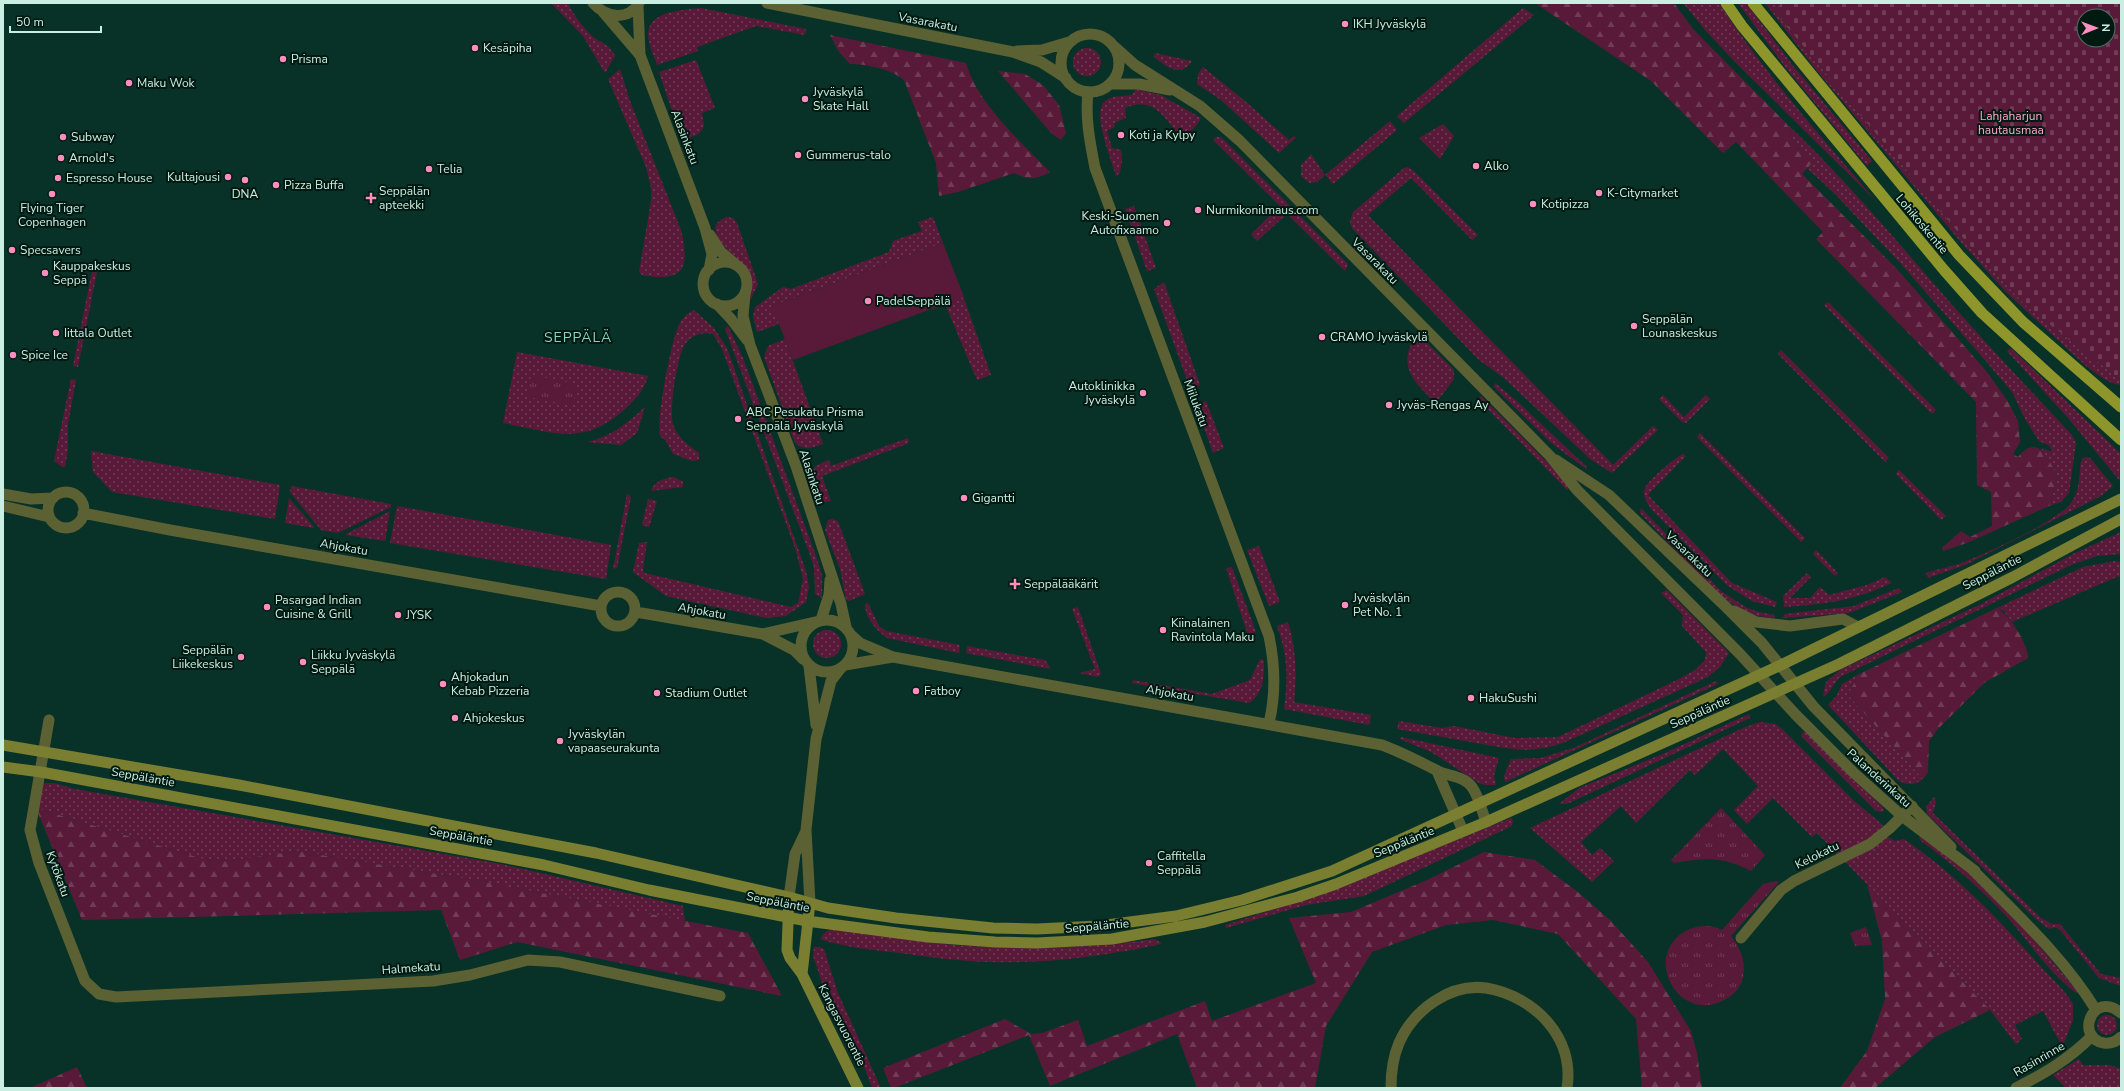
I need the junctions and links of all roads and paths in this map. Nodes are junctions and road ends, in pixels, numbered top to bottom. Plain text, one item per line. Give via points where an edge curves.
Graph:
1 (593, 3) edge
2 (767, 3) edge
3 (1726, 3) edge
4 (1753, 3) edge
5 (638, 4) edge
6 (603, 12) junction
7 (1069, 42) junction
8 (1115, 47) junction
9 (1013, 52) junction
10 (640, 55) junction
11 (1066, 78) junction
12 (1111, 84) junction
13 (1177, 91) junction
14 (1088, 92) junction
15 (705, 228) junction
16 (735, 264) junction
17 (709, 270) junction
18 (745, 294) junction
19 (717, 304) junction
20 (750, 345) junction
21 (2121, 407) edge
22 (2121, 440) edge
23 (1550, 456) junction
24 (3, 494) edge
25 (53, 498) junction
26 (2121, 499) edge
27 (3, 506) edge
28 (83, 513) junction
29 (49, 517) junction
30 (2121, 519) edge
31 (830, 573) junction
32 (601, 606) junction
33 (1725, 606) junction
34 (636, 612) junction
35 (818, 621) junction
36 (1858, 627) junction
37 (848, 631) junction
38 (763, 634) junction
39 (893, 657) junction
40 (807, 663) junction
41 (1781, 665) junction
42 (844, 666) junction
43 (1760, 675) junction
44 (1797, 684) junction
45 (1776, 693) junction
46 (49, 720) dead end
47 (1269, 723) junction
48 (816, 739) junction
49 (3, 745) edge
50 (43, 752) junction
51 (3, 767) edge
52 (1437, 771) junction
53 (41, 772) junction
54 (1480, 802) junction
55 (1912, 806) junction
56 (1455, 814) junction
57 (1902, 816) junction
58 (1486, 822) junction
59 (806, 830) junction
60 (1463, 831) junction
61 (1975, 871) junction
62 (789, 897) junction
63 (810, 903) junction
64 (788, 917) junction
65 (808, 921) junction
66 (1741, 938) dead end
67 (802, 974) junction
68 (99, 994) joint
69 (720, 996) dead end
70 (2096, 1010) junction
71 (2121, 1013) edge
72 (2092, 1036) junction
73 (2121, 1037) edge
74 (858, 1088) edge
75 (1391, 1088) edge
76 (1567, 1088) edge
77 (2016, 1088) edge

1 - 6 street, Alasinkatu
2 - 9 street, Vasarakatu
3 - 22 main road, Lohikoskentie via 1742,26 1982,313
4 - 21 main road, Lohikoskentie via 1959,255 2023,322
5 - 6 street via 622,15
5 - 10 street, Alasinkatu
6 - 10 street, Alasinkatu
7 - 8 street via 1075,37 1091,33 1104,37
7 - 9 street, Vasarakatu via 1042,50
7 - 11 street via 1061,55
8 - 12 street via 1120,62
8 - 13 street, Vasarakatu via 1135,65
9 - 11 street, Vasarakatu via 1041,62
10 - 15 street, Alasinkatu
11 - 14 street via 1075,88
12 - 13 street, Vasarakatu via 1140,84
12 - 14 street via 1097,92
13 - 23 street, Vasarakatu via 1200,106 1240,141
14 - 47 street, Miilukatu via 1087,127 1095,168 1269,636 1275,671
15 - 16 street, Alasinkatu via 721,252
15 - 17 street, Alasinkatu via 712,254
16 - 17 street via 721,263
16 - 18 street via 746,277
17 - 19 street via 705,276 704,290
18 - 19 street via 733,304
18 - 20 street, Alasinkatu via 743,316
19 - 20 street, Alasinkatu
20 - 31 street, Alasinkatu via 796,466
23 - 33 street, Vasarakatu via 1609,495
23 - 43 street, Vasarakatu via 1577,490
24 - 25 street via 31,499
25 - 28 street via 61,492 71,493 80,500
25 - 29 street via 48,507
26 - 36 main road, Seppäläntie
27 - 29 street
28 - 29 street via 78,523 69,529 58,527
28 - 32 street, Ahjokatu
30 - 44 main road, Seppäläntie via 2012,577
31 - 35 street, Alasinkatu via 829,595
31 - 37 street, Alasinkatu
32 - 34 street via 606,597 621,592 634,601
32 - 34 street via 602,615 607,623 616,627 632,621
33 - 36 street via 1756,622 1790,626 1843,620
33 - 41 street, Vasarakatu
34 - 38 street, Ahjokatu
35 - 37 street via 835,621
35 - 38 street, Ahjokatu
35 - 40 street via 806,630 801,641
36 - 41 main road, Seppäläntie
37 - 39 street, Ahjokatu via 860,643
37 - 42 street via 853,650
38 - 40 street, Ahjokatu via 794,650
39 - 42 street, Ahjokatu
39 - 47 street, Ahjokatu
40 - 42 street via 822,672 835,671
40 - 48 street
41 - 43 main road, Seppäläntie
41 - 44 street, Vasarakatu
42 - 48 street via 830,681
43 - 45 street, Vasarakatu
43 - 54 main road, Seppäläntie
44 - 45 main road, Seppäläntie
44 - 55 street, Palanderinkatu via 1814,707
45 - 57 street, Palanderinkatu via 1847,767
45 - 58 main road, Seppäläntie
46 - 50 street, Kytökatu
47 - 52 street, Ahjokatu via 1382,745 1423,762
48 - 59 street
49 - 50 main road, Seppäläntie
50 - 53 street, Kytökatu
50 - 62 main road, Seppäläntie via 247,786 596,853
51 - 53 main road, Seppäläntie
52 - 54 street, Ahjokatu via 1460,778 1472,787
52 - 56 street
53 - 64 main road, Seppäläntie via 544,865 649,890
53 - 68 street, Kytökatu via 30,830 39,863 85,981
54 - 56 main road, Seppäläntie
54 - 58 street, Ahjokatu
55 - 57 street, Kelokatu
55 - 61 street, Palanderinkatu
56 - 60 street
56 - 63 main road, Seppäläntie via 1332,870 1242,900 1176,916 1091,926 993,928 896,918
57 - 61 street, Palanderinkatu
57 - 66 street, Kelokatu via 1870,844 1794,881 1781,890
58 - 60 main road, Seppäläntie
59 - 62 street via 795,854
59 - 63 street
60 - 65 main road, Seppäläntie via 1336,884 1298,897 1205,922 1112,939 1037,943 996,942 928,937
61 - 70 street, Palanderinkatu via 2022,917
62 - 63 main road, Seppäläntie
62 - 64 main road, Kangasvuorentie
63 - 65 main road
64 - 65 main road, Seppäläntie
64 - 67 main road, Kangasvuorentie via 787,950
65 - 67 main road
67 - 74 main road, Kangasvuorentie
68 - 69 street, Halmekatu via 116,998 433,981 470,975 528,960 560,962
70 - 71 street via 2106,1006
70 - 72 street via 2089,1020
72 - 73 street via 2107,1044
72 - 77 street, Rasinrinne via 2055,1068
75 - 76 street via 1398,1044 1412,1020 1430,1004 1446,995 1485,988 1511,995 1539,1011 1554,1030 1565,1052

